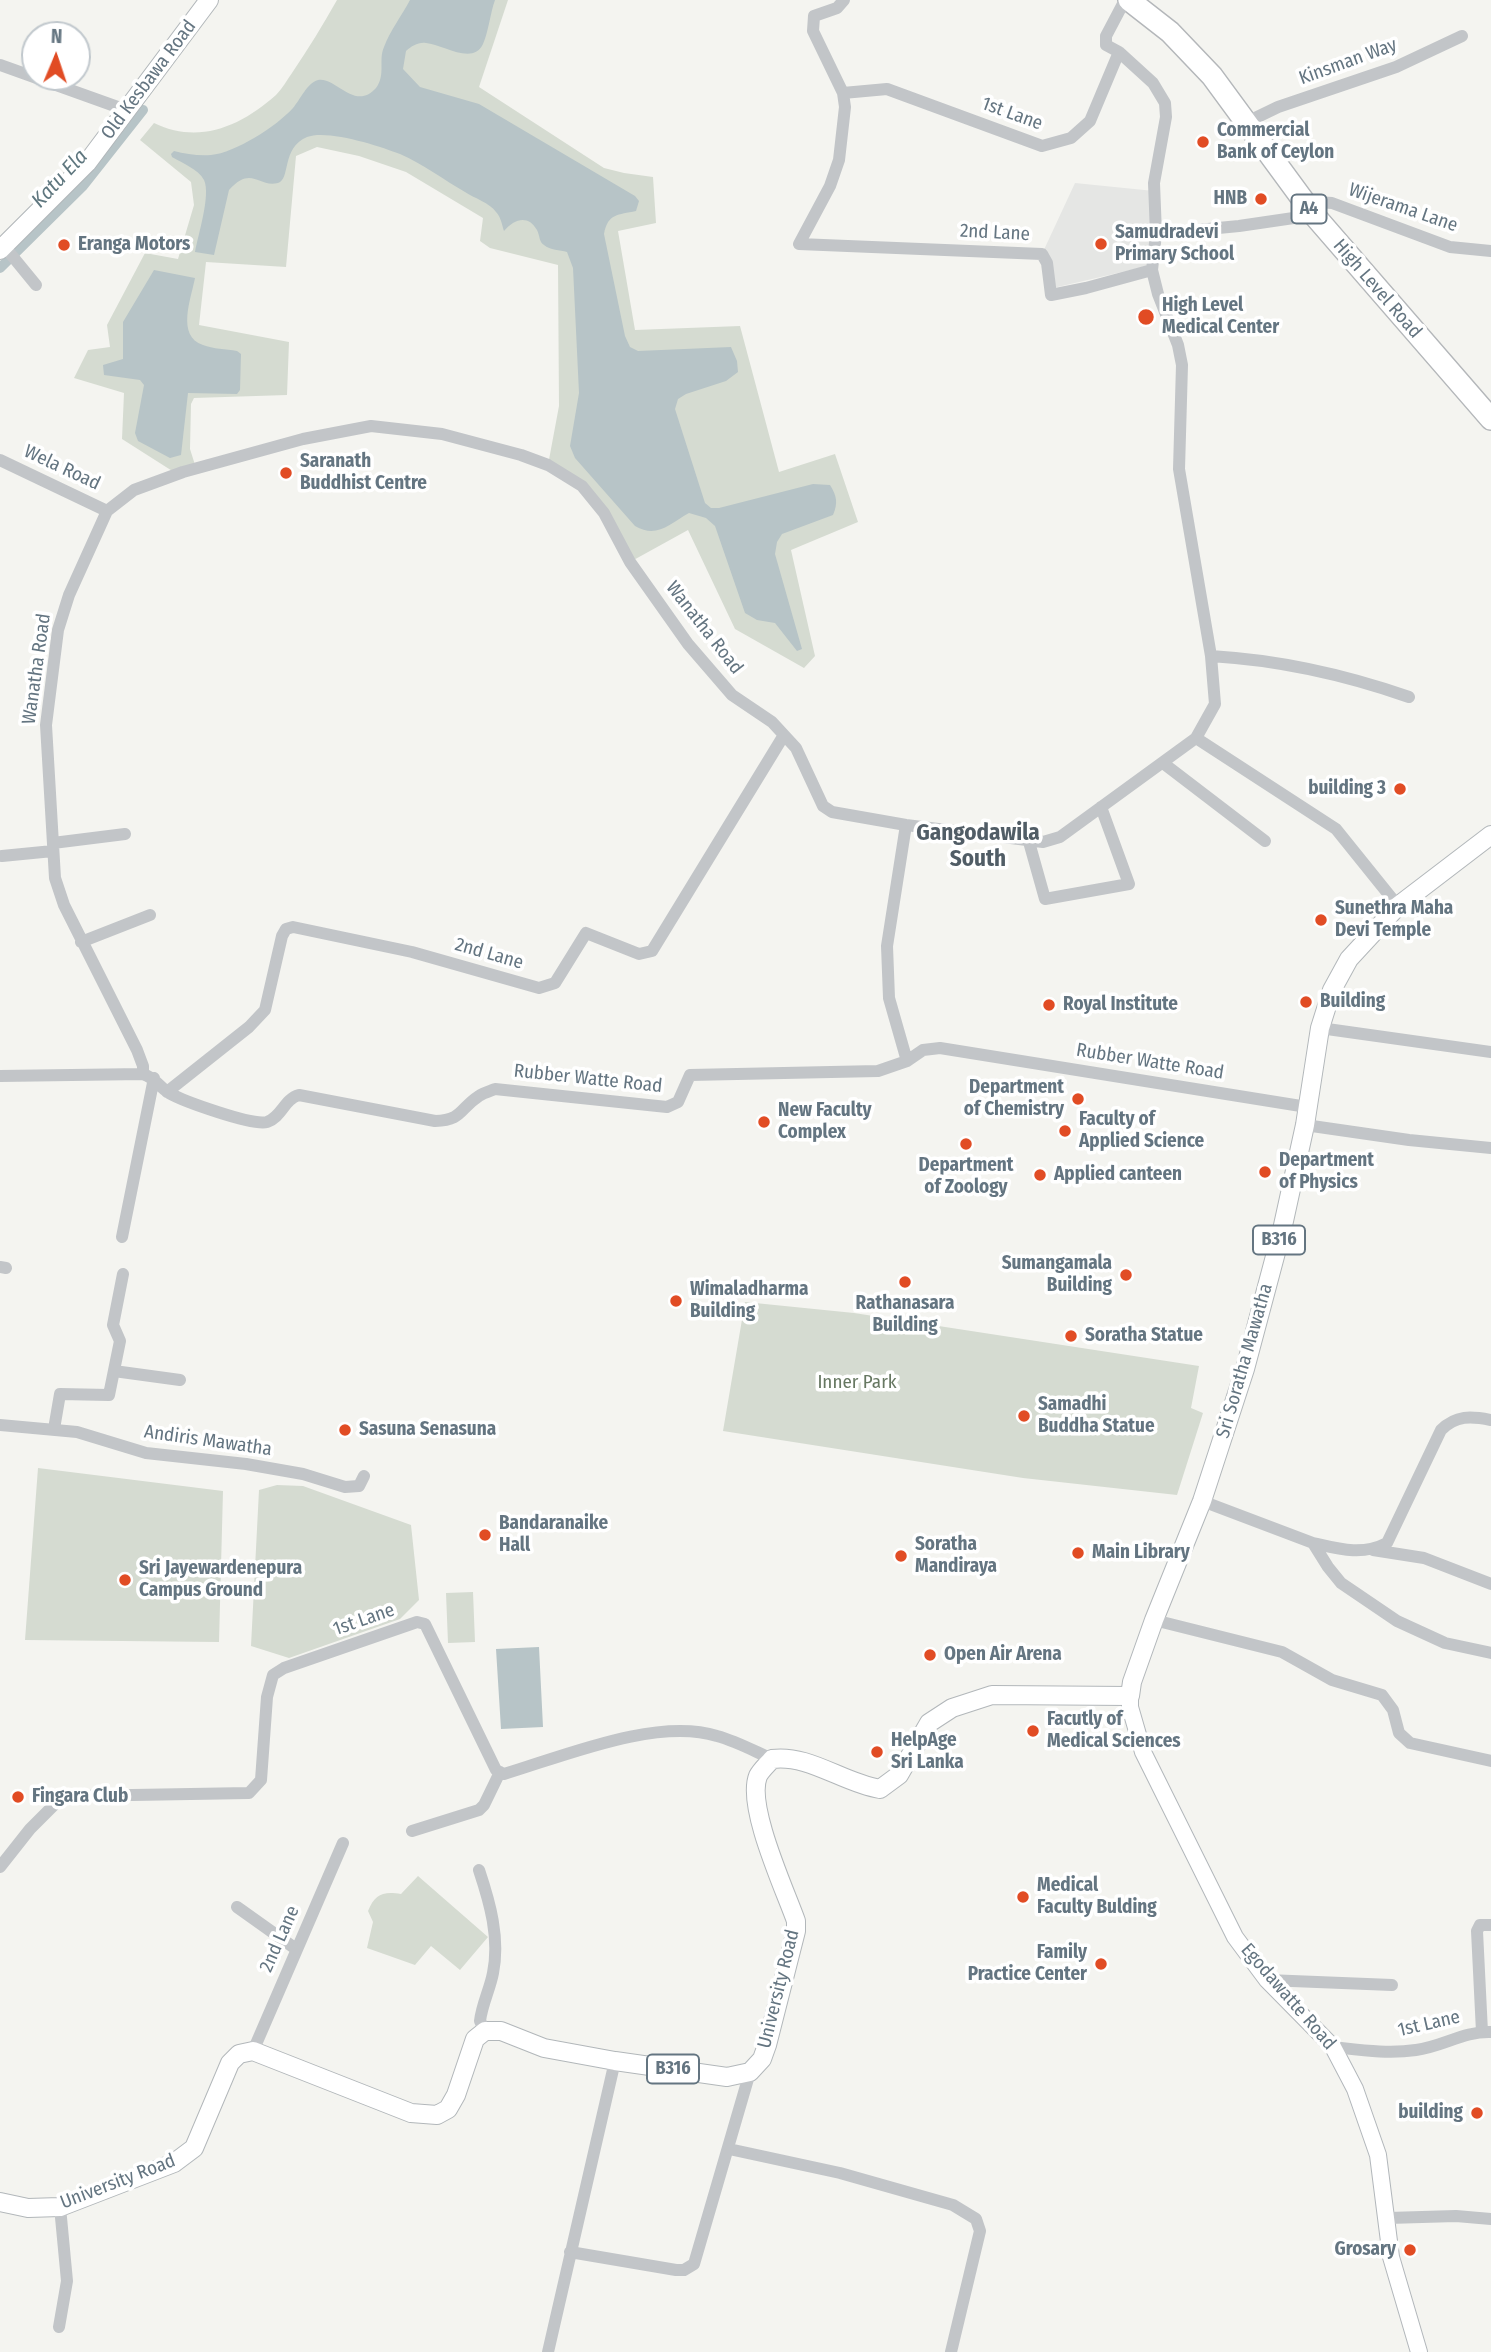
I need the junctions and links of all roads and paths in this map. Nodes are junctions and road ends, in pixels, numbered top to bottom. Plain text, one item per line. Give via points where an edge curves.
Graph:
1 (209, 0) edge
2 (844, 0) edge
3 (1127, 0) edge
4 (1462, 36) dead end
5 (1119, 52) junction
6 (0, 65) edge
7 (843, 93) junction
8 (126, 110) junction
9 (1247, 122) junction
10 (1309, 208) junction
11 (1156, 234) junction
12 (2, 248) edge
13 (1491, 251) edge
14 (1153, 270) junction
15 (36, 285) dead end
16 (1491, 419) edge
17 (0, 460) edge
18 (107, 511) junction
19 (1211, 656) junction
20 (1409, 697) dead end
21 (784, 735) junction
22 (1196, 738) junction
23 (1163, 763) junction
24 (1101, 807) junction
25 (906, 825) junction
26 (125, 834) dead end
27 (1491, 835) edge
28 (1265, 841) dead end
29 (1029, 842) junction
30 (53, 847) junction
31 (2, 856) dead end
32 (1398, 906) junction
33 (150, 915) dead end
34 (81, 942) junction
35 (1320, 1028) junction
36 (1491, 1052) edge
37 (906, 1061) junction
38 (0, 1076) edge
39 (149, 1076) junction
40 (167, 1092) junction
41 (1306, 1116) junction
42 (1491, 1148) edge
43 (122, 1237) dead end
44 (123, 1274) dead end
45 (114, 1371) junction
46 (180, 1380) dead end
47 (1491, 1420) edge
48 (0, 1424) edge
49 (54, 1429) junction
50 (364, 1476) dead end
51 (1202, 1501) junction
52 (1313, 1543) junction
53 (1373, 1550) junction
54 (1491, 1584) edge
55 (1154, 1620) junction
56 (1491, 1653) edge
57 (1130, 1696) junction
58 (772, 1759) junction
59 (1491, 1761) edge
60 (500, 1772) junction
61 (412, 1831) dead end
62 (343, 1843) dead end
63 (0, 1867) edge
64 (479, 1870) dead end
65 (237, 1907) dead end
66 (1491, 1925) edge
67 (296, 1949) junction
68 (1268, 1980) junction
69 (1392, 1985) dead end
70 (485, 2031) junction
71 (1486, 2032) edge
72 (1333, 2047) junction
73 (253, 2051) junction
74 (615, 2061) junction
75 (750, 2072) junction
76 (729, 2149) junction
77 (0, 2202) edge
78 (60, 2207) junction
79 (1388, 2218) junction
80 (1491, 2219) edge
81 (570, 2252) junction
82 (59, 2327) dead end
83 (548, 2352) edge
84 (951, 2352) edge
85 (1419, 2352) edge

1 - 8 main road, Old Kesbawa Road
2 - 7 street via 837,8 814,16 813,21 813,31
3 - 5 street via 1106,36 1106,46
3 - 9 highway, High Level Road / A4 via 1170,32
4 - 9 street, Kinsman Way via 1396,67
5 - 7 street, 1st Lane via 1090,121 1071,138 1042,146 887,89
5 - 11 street, Wanatha Road via 1153,83 1165,103 1154,183
6 - 8 street
7 - 14 street, 2nd Lane via 839,160 799,244 1042,254 1051,295
8 - 12 main road, Old Kesbawa Road via 87,163
9 - 10 highway, High Level Road / A4
10 - 11 street, Wijerama Lane via 1239,226
10 - 13 street, Wijerama Lane via 1332,203 1450,247
10 - 16 highway, High Level Road / A4
11 - 14 street, Wanatha Road
12 - 15 street
14 - 19 street, Wanatha Road via 1182,366 1179,469
17 - 18 street, Wela Road
18 - 21 street, Wanatha Road via 134,490 183,472 303,439 371,426 442,435 521,455 582,486 688,644 733,695
18 - 30 street, Wanatha Road via 58,630 46,725
19 - 20 street via 1357,680
19 - 22 street, Wanatha Road via 1215,704
21 - 25 street, Wanatha Road via 796,748 823,806 832,812
21 - 40 street, 2nd Lane via 652,951 639,954 586,933 555,982 539,988 412,952 286,929 265,1010
22 - 23 street, Wanatha Road
22 - 32 street via 1336,829
23 - 24 street, Wanatha Road
23 - 28 street
24 - 29 street, Wanatha Road via 1060,836
24 - 29 street via 1129,884 1045,899
25 - 29 street, Wanatha Road
25 - 37 street via 887,946 889,998
26 - 30 street
27 - 32 main road, Sri Soratha Mawatha / B316
30 - 31 street
30 - 34 street, Wanatha Road via 55,878
32 - 35 main road, Sri Soratha Mawatha / B316 via 1349,958
33 - 34 street
34 - 39 street, Wanatha Road
35 - 36 street
35 - 41 main road, Sri Soratha Mawatha / B316
37 - 40 street, Rubber Watte Road via 878,1070 690,1075 678,1102 667,1107 495,1089 477,1097 450,1121 299,1095 290,1097 280,1114 267,1122 247,1122
37 - 41 street, Rubber Watte Road via 923,1050 940,1048
38 - 39 street
39 - 40 street, Rubber Watte Road
39 - 43 street
41 - 42 street, Rubber Watte Road via 1409,1140
41 - 51 main road, Sri Soratha Mawatha / B316 via 1248,1357
44 - 45 street via 113,1325 120,1341
45 - 46 street
45 - 49 street via 109,1395 60,1394
47 - 53 street via 1473,1416 1449,1421 1387,1543
48 - 49 street, Andiris Mawatha
49 - 50 street, Andiris Mawatha via 146,1453 303,1474 345,1487 359,1486
51 - 52 street
51 - 55 main road, Sri Soratha Mawatha / B316
52 - 53 street
52 - 56 street via 1341,1583 1397,1621 1445,1643
53 - 54 street via 1424,1558
55 - 57 main road, Sri Soratha Mawatha / B316
55 - 59 street via 1282,1652 1332,1680 1381,1695 1393,1710 1399,1733 1410,1743
57 - 58 main road via 992,1695 952,1708 929,1723 899,1775 880,1788 800,1760
57 - 68 street, Egodawatte Road via 1143,1752 1235,1937
58 - 60 street via 717,1735 680,1730 620,1738
58 - 75 main road, University Road via 758,1776 756,1796 765,1840 796,1931 767,2045
60 - 61 street via 479,1810
60 - 63 street, 1st Lane via 425,1624 417,1622 273,1675 261,1780 249,1793 74,1796 58,1801
62 - 67 street, 2nd Lane
64 - 70 street via 496,1942 480,2021
65 - 67 street
66 - 71 street via 1480,1925 1477,1931
67 - 73 street, 2nd Lane
68 - 69 street
68 - 72 street, Egodawatte Road
70 - 73 main road via 475,2039 456,2095 448,2109 437,2115 411,2113
70 - 74 main road, University Road / B316 via 501,2031 544,2048
71 - 72 street, 1st Lane via 1419,2050
72 - 79 street, Egodawatte Road via 1355,2089 1378,2155
73 - 78 main road, University Road via 239,2054 230,2063 194,2148 174,2163
74 - 75 main road, University Road / B316 via 727,2077
74 - 81 street
75 - 76 street
76 - 81 street via 694,2264 676,2270
76 - 84 street via 953,2205 976,2219 980,2231
77 - 78 main road, University Road
78 - 82 street via 67,2280
79 - 80 street
79 - 85 street, Egodawatte Road via 1391,2256
81 - 83 street

